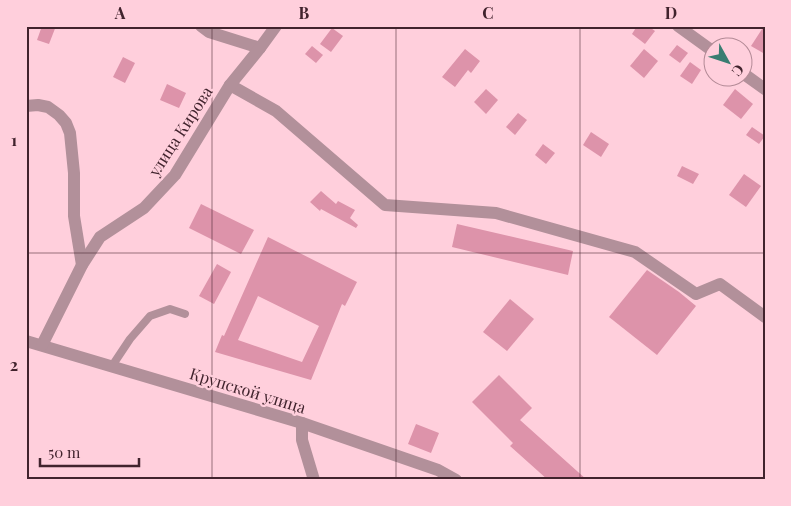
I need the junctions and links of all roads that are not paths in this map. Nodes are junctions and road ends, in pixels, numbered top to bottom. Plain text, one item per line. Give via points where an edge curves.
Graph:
1 (201, 26) edge
2 (276, 26) edge
3 (678, 26) edge
4 (704, 45) edge
5 (260, 48) junction
6 (754, 81) edge
7 (230, 85) junction
8 (765, 89) edge
9 (26, 106) edge
10 (82, 265) junction
11 (185, 314) dead end
12 (765, 317) edge
13 (26, 341) edge
14 (42, 345) junction
15 (112, 366) junction
16 (302, 422) junction
17 (314, 480) edge
18 (456, 480) edge

1 - 5 street via 209,32
2 - 5 street, улица Кирова
3 - 4 street
5 - 7 street, улица Кирова
6 - 8 street
7 - 10 street, улица Кирова via 175,175 144,208 100,236
7 - 12 street via 276,111 385,205 496,213 635,252 696,294 720,284
9 - 10 street via 48,107 66,123 70,133 74,216
10 - 14 street, улица Кирова
11 - 15 lane via 170,309 150,316
13 - 14 street, Крупской улица
14 - 15 street, Крупской улица
15 - 16 street, Крупской улица
16 - 17 street via 302,440
16 - 18 street, Крупской улица via 438,470

